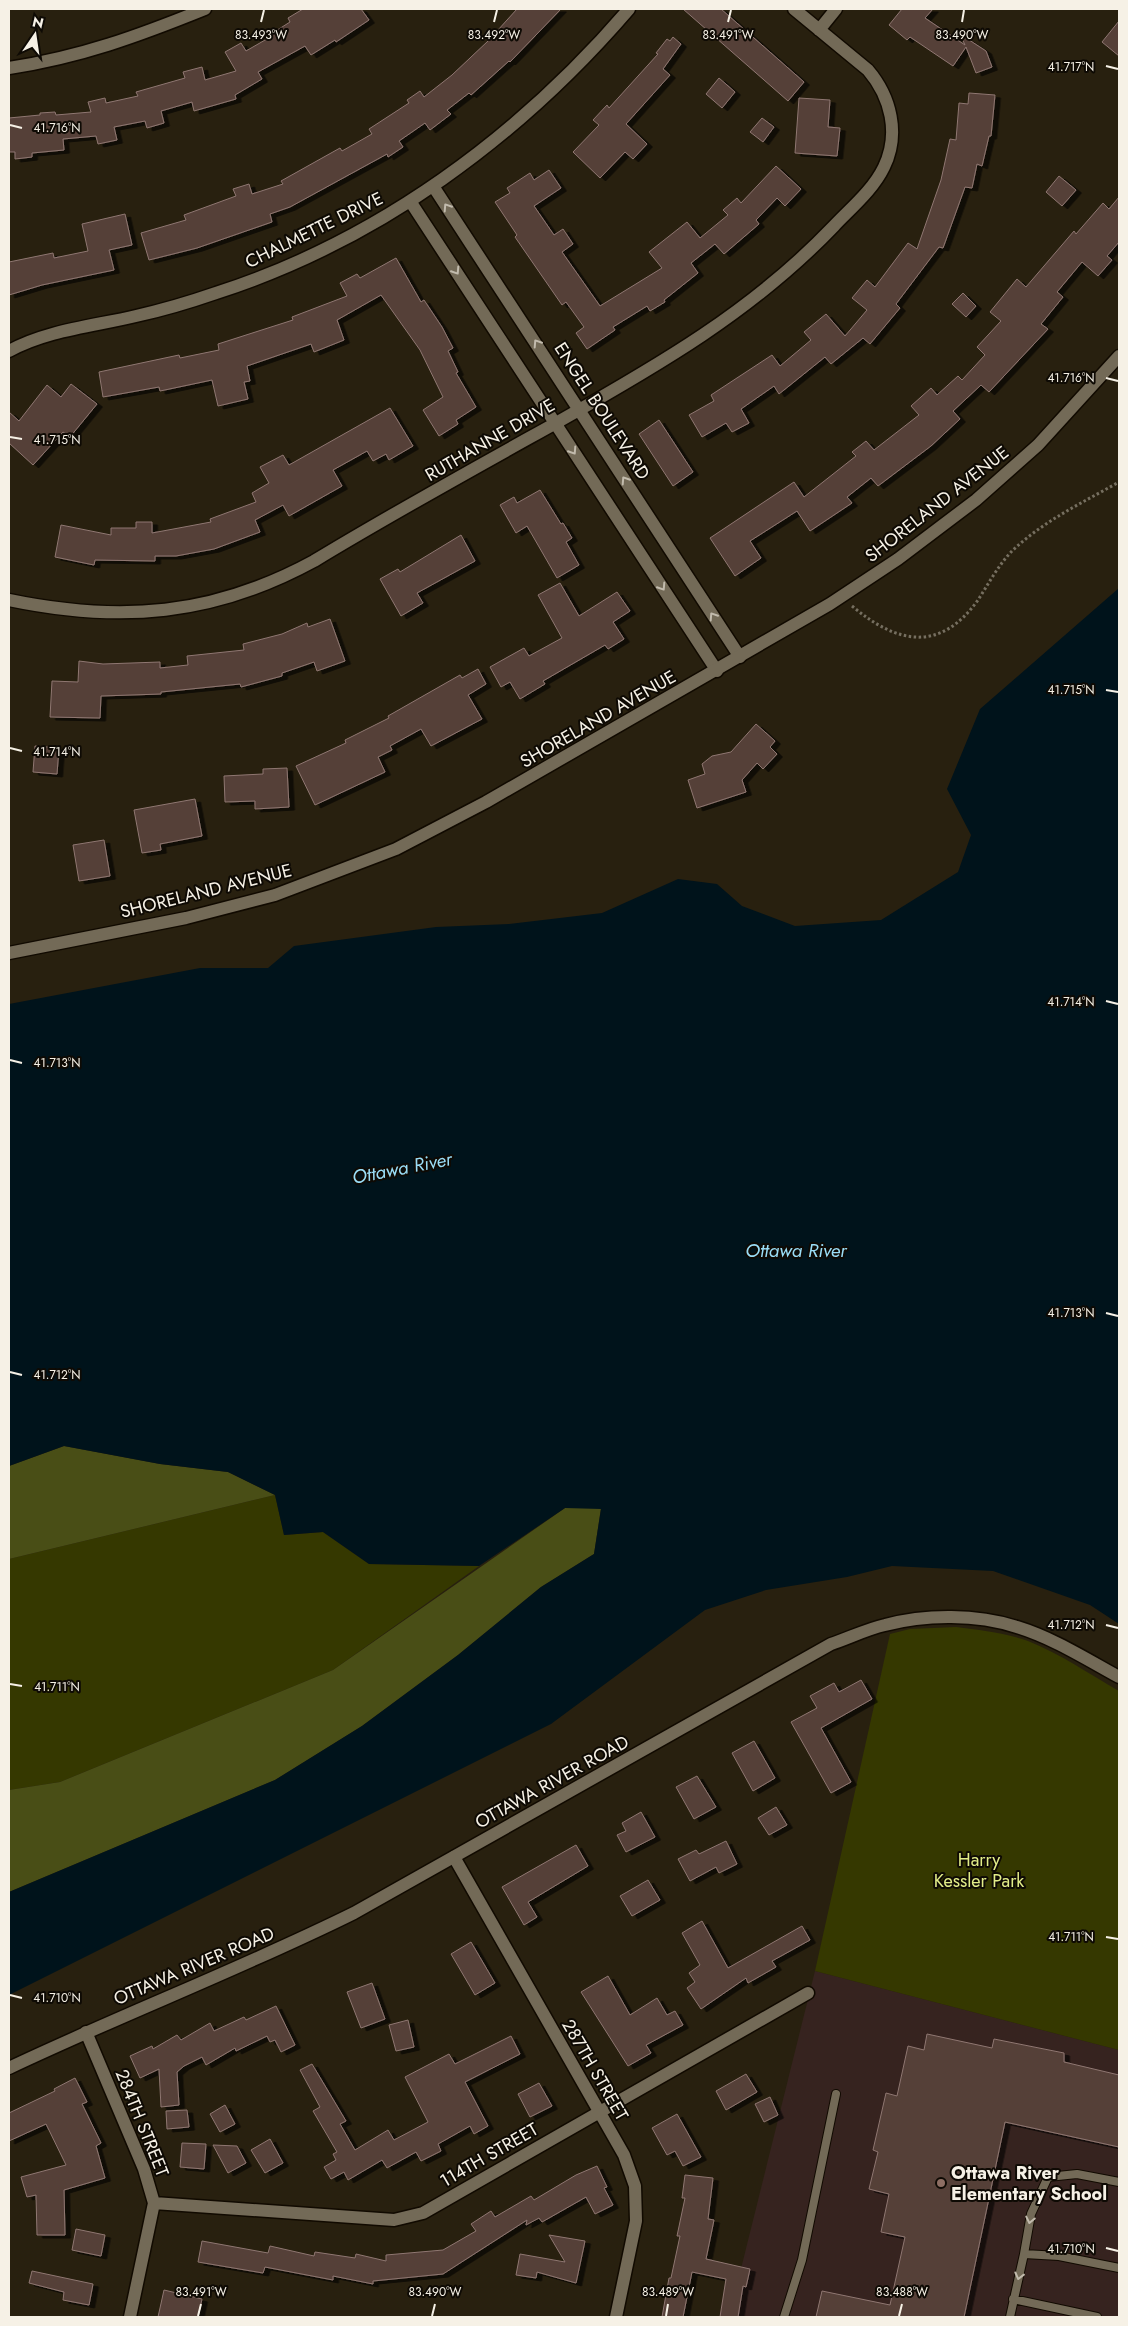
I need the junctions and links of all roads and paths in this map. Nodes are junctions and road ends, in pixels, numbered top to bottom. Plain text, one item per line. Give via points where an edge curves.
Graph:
1 (205, 9) edge
2 (629, 9) edge
3 (794, 9) edge
4 (836, 9) edge
5 (819, 30) junction
6 (9, 68) edge
7 (433, 186) junction
8 (410, 201) junction
9 (9, 351) edge
10 (1119, 356) edge
11 (580, 410) junction
12 (555, 423) junction
13 (1119, 482) edge
14 (842, 596) junction
15 (9, 600) edge
16 (740, 657) junction
17 (717, 671) junction
18 (9, 953) edge
19 (1119, 1678) edge
20 (454, 1857) junction
21 (808, 1993) dead end
22 (86, 2032) junction
23 (9, 2068) edge
24 (836, 2094) dead end
25 (598, 2111) junction
26 (1119, 2182) edge
27 (154, 2203) junction
28 (1024, 2254) junction
29 (1119, 2268) edge
30 (1013, 2299) junction
31 (130, 2317) edge
32 (616, 2317) edge
33 (784, 2317) edge
34 (1010, 2317) edge
35 (1097, 2317) edge

1 - 6 street via 107,47
2 - 7 street, CHALMETTE DRIVE via 580,64 530,111
3 - 5 street
4 - 5 street
5 - 11 street, RUTHANNE DRIVE via 878,82 890,110 893,126 889,155 878,178 801,259 755,299 682,350
7 - 8 street, CHALMETTE DRIVE
11 -> 7 street, ENGEL BOULEVARD
8 - 9 street, CHALMETTE DRIVE via 331,245 249,282 138,316 44,337
8 -> 12 street
10 - 14 street, SHORELAND AVENUE via 1058,424 990,488 926,538
11 - 12 street, RUTHANNE DRIVE
16 -> 11 street, ENGEL BOULEVARD
12 - 15 street, RUTHANNE DRIVE via 301,568 236,595 184,608 126,613 68,611
12 -> 17 street
13 - 14 path via 1061,513 1018,546 971,608 941,633 917,639 906,637 874,622
14 - 16 street, SHORELAND AVENUE
16 - 17 street, SHORELAND AVENUE
17 - 18 street, SHORELAND AVENUE via 486,802 396,849 275,895 186,918
19 - 20 street, OTTAWA RIVER ROAD via 1040,1635 1016,1626 986,1620 935,1617 885,1624 831,1644
20 - 22 street, OTTAWA RIVER ROAD via 304,1937
20 - 25 street, 287TH STREET
21 - 25 street, 114TH STREET
22 - 23 street, OTTAWA RIVER ROAD
22 - 27 street, 284TH STREET via 144,2169
24 - 33 lane via 802,2260
25 - 27 street, 114TH STREET via 430,2210 394,2220
25 - 32 street, 287TH STREET via 624,2155 635,2186 636,2221
26 -> 28 lane via 1077,2174 1048,2177 1031,2214
27 - 31 street, 284TH STREET
28 - 29 lane via 1059,2256
28 -> 30 lane
30 - 34 lane
30 - 35 lane

